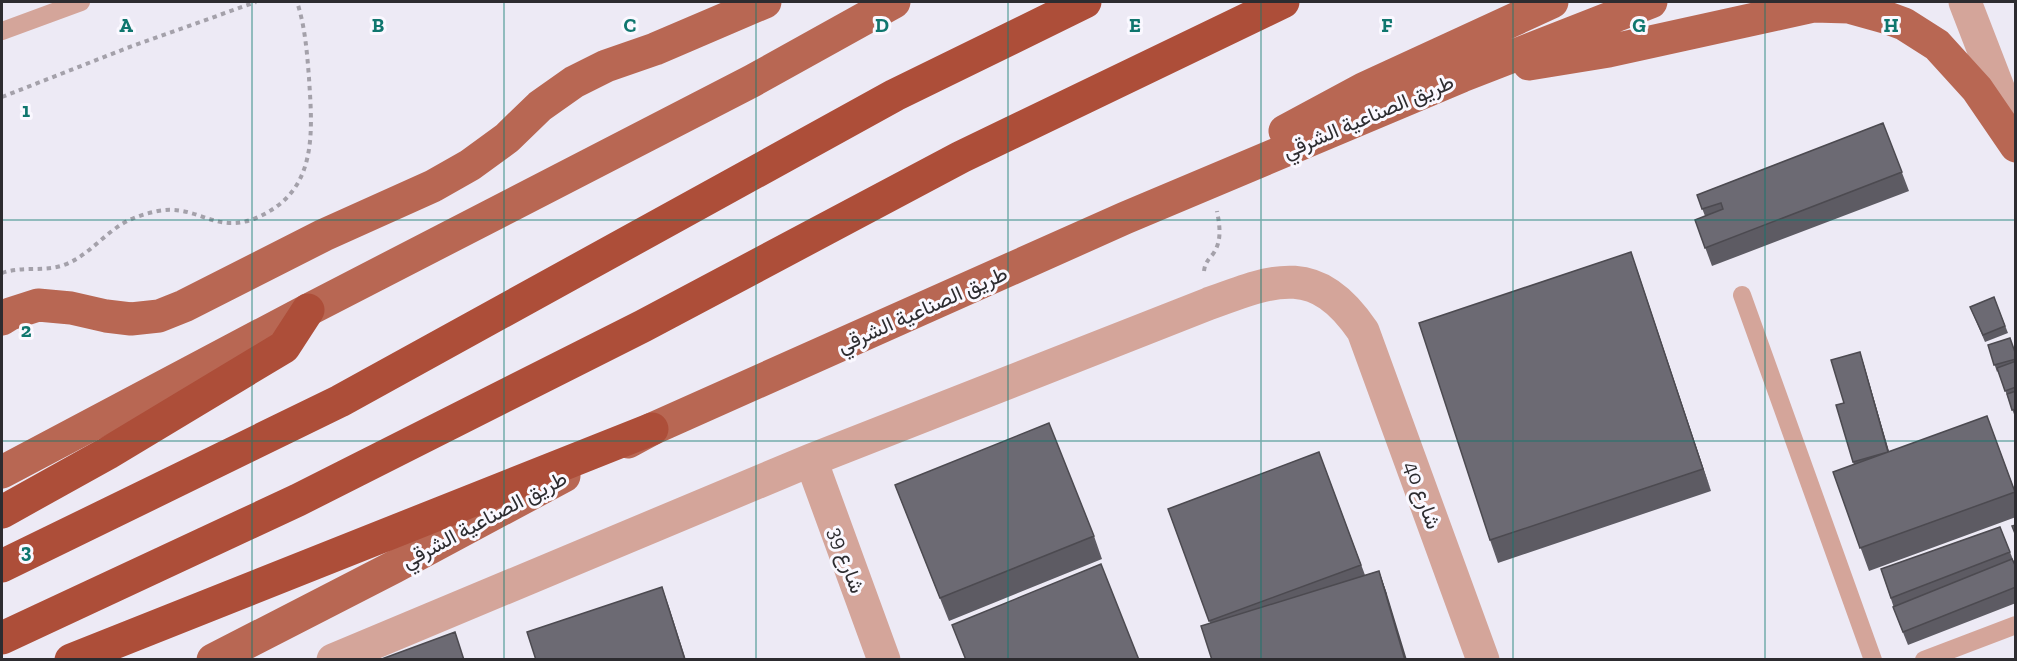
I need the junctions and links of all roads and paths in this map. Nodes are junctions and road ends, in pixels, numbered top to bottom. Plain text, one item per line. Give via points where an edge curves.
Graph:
1 (81, 2) edge
2 (256, 2) edge
3 (297, 2) edge
4 (765, 2) edge
5 (894, 2) edge
6 (1085, 2) edge
7 (1552, 2) edge
8 (1651, 2) edge
9 (1965, 2) edge
10 (1270, 7) edge
11 (2, 31) edge
12 (1462, 76) junction
13 (2, 97) edge
14 (2016, 134) edge
15 (2016, 146) edge
16 (1210, 184) junction
17 (1125, 218) junction
18 (2, 273) edge
19 (1742, 295) dead end
20 (1208, 304) junction
21 (308, 310) junction
22 (2, 319) edge
23 (652, 429) junction
24 (811, 460) junction
25 (2, 472) edge
26 (2, 513) edge
27 (2, 566) edge
28 (2016, 625) edge
29 (2, 638) edge
30 (1953, 654) edge
31 (71, 660) edge
32 (213, 660) edge
33 (333, 660) edge
34 (884, 660) edge
35 (1483, 660) edge
36 (1873, 660) edge
37 (1924, 660) edge

1 - 11 lane
2 - 13 path
3 - 18 path via 306,42 311,141 306,168 277,207 262,216 233,223 178,210 145,214 116,227 83,255 62,266
4 - 22 main road via 574,82 471,165 184,306 159,316 131,319 38,305
5 - 21 main road via 752,81
6 - 27 highway via 896,95 340,401
7 - 17 main road via 1363,89
8 - 12 main road, طريق الصناعية الشرقي
9 - 14 street
10 - 29 highway via 961,156 643,326 298,500
12 - 15 main road via 1609,51 1814,6 1849,7 1904,24 1937,45 1977,89
12 - 16 main road, طريق الصناعية الشرقي
16 - 17 main road, طريق الصناعية الشرقي
16 - 20 path via 1221,234 1205,264
17 - 23 main road, طريق الصناعية الشرقي
19 - 36 lane
20 - 24 street
20 - 35 street, شارع 40 via 1280,282 1305,284 1329,294 1348,310 1363,331
21 - 25 main road
21 - 26 highway via 284,347
23 - 31 highway
23 - 32 main road, طريق الصناعية الشرقي
24 - 33 street
24 - 34 street, شارع 39
28 - 30 lane
30 - 37 lane

